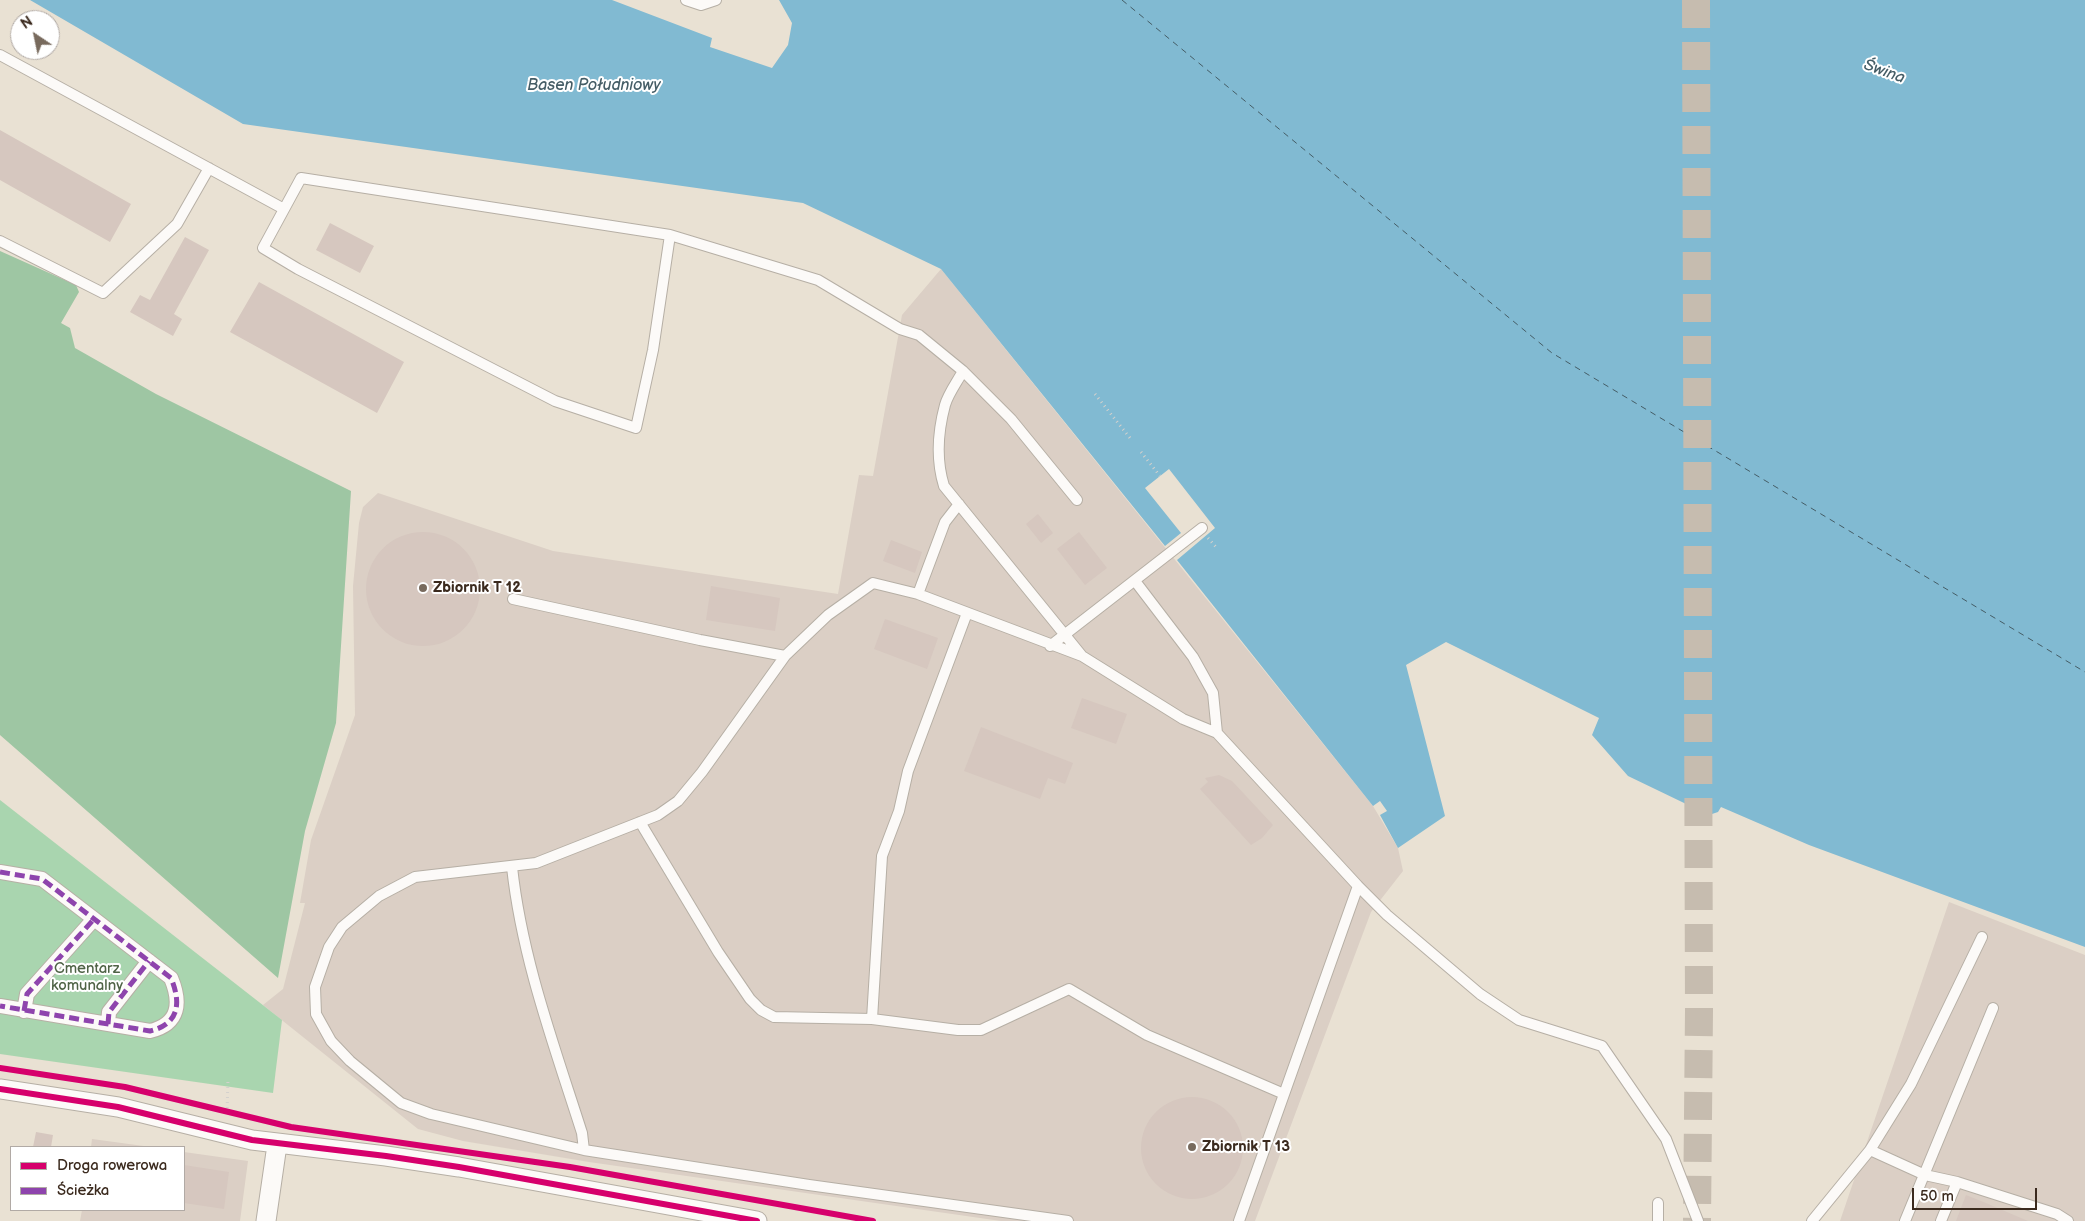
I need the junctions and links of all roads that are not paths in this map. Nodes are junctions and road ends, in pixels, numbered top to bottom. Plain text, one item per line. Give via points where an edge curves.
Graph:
1 (686, 0) edge
2 (716, 0) edge
3 (0, 55) edge
4 (209, 168) junction
5 (284, 209) junction
6 (670, 236) junction
7 (0, 241) edge
8 (963, 371) junction
9 (1077, 500) dead end
10 (959, 504) junction
11 (1204, 532) road end
12 (1134, 581) junction
13 (918, 594) junction
14 (513, 599) dead end
15 (967, 613) junction
16 (1066, 634) junction
17 (1050, 646) junction
18 (785, 656) junction
19 (1082, 656) junction
20 (1217, 733) junction
21 (640, 822) junction
22 (512, 867) junction
23 (0, 872) edge
24 (1358, 886) junction
25 (94, 918) junction
26 (1982, 937) dead end
27 (149, 961) junction
28 (0, 1006) edge
29 (1993, 1008) dead end
30 (24, 1011) junction
31 (872, 1019) junction
32 (108, 1024) junction
33 (0, 1089) edge
34 (1284, 1094) junction
35 (277, 1144) junction
36 (584, 1150) junction
37 (1870, 1150) junction
38 (1925, 1175) junction
39 (1957, 1182) junction
40 (1658, 1203) dead end
41 (266, 1221) edge
42 (757, 1221) edge
43 (1068, 1221) edge
44 (1239, 1221) edge
45 (1658, 1221) edge
46 (1698, 1221) edge
47 (1812, 1221) edge
48 (1906, 1221) edge
49 (1941, 1221) edge
50 (2068, 1221) edge

1 - 2 lane via 701,5
3 - 4 lane
4 - 5 lane
4 - 7 lane via 177,224 103,293
5 - 6 lane via 300,178
5 - 6 lane via 263,248 555,401 636,428 653,350
6 - 8 lane via 818,280 900,328 919,335
8 - 9 lane via 1011,419
8 - 10 lane via 945,404 939,441 944,486
10 - 13 lane via 945,522
10 - 16 lane
11 - 12 lane
12 - 16 lane
12 - 20 lane via 1193,656 1213,693
13 - 15 lane
13 - 18 lane via 873,583 828,615
14 - 18 lane
15 - 17 lane
15 - 31 lane via 908,771 899,811 882,856
16 - 17 lane
16 - 19 lane
17 - 19 lane
18 - 21 lane via 678,801 658,815
19 - 20 lane via 1183,719
20 - 24 lane
21 - 22 lane via 536,863
21 - 31 lane via 718,952 761,1010 774,1017
22 - 36 lane via 532,974 582,1133
22 - 36 lane via 415,877 379,896 342,928 329,948 316,987 316,1014 331,1041 350,1061 401,1102 431,1114
23 - 25 street via 42,879
24 - 34 lane
24 - 46 lane via 1480,994 1519,1020 1602,1046 1666,1139
25 - 27 street
25 - 30 street via 27,994
26 - 37 lane via 1911,1084
27 - 32 street via 109,1012
27 - 32 street via 171,978 178,997 177,1007 168,1023 150,1030
28 - 30 street
29 - 38 lane
30 - 32 street
31 - 34 lane via 981,1030 1069,989 1147,1035
33 - 35 street via 118,1107
34 - 44 lane
35 - 41 street
35 - 42 street via 469,1169
36 - 43 lane
37 - 38 lane
37 - 47 lane
38 - 39 lane
38 - 48 lane
39 - 49 lane
39 - 50 lane via 2057,1214
40 - 45 lane

